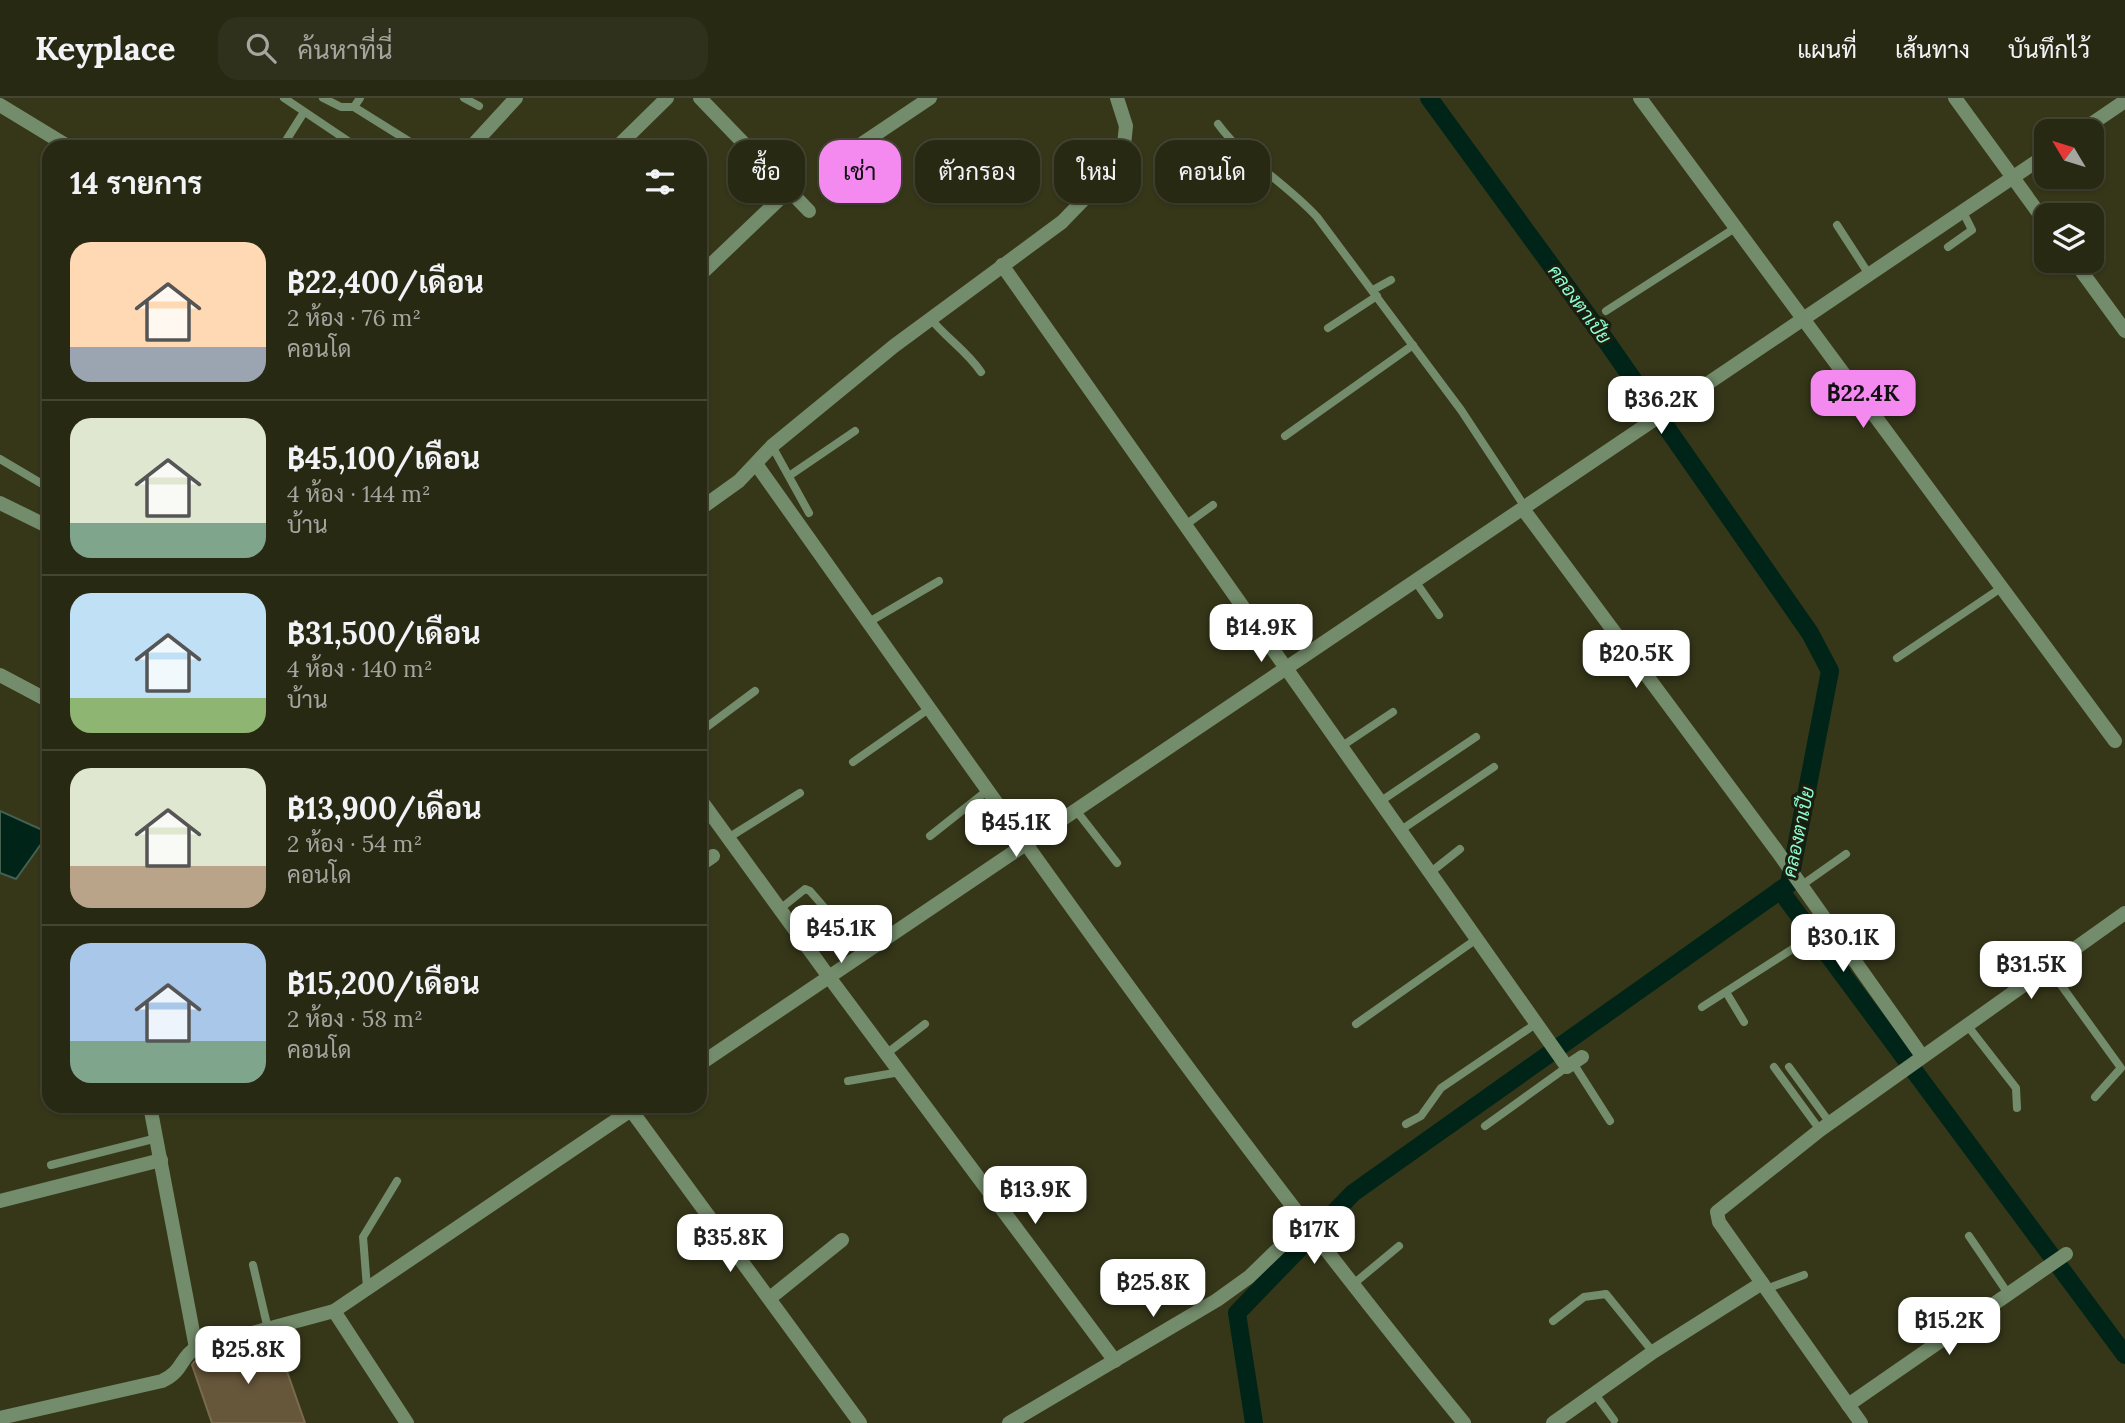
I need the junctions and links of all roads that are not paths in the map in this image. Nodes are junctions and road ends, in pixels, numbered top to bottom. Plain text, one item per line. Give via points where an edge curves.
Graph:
1 (284, 98) edge
2 (323, 98) edge
3 (360, 98) edge
4 (464, 98) edge
5 (516, 98) edge
6 (667, 98) edge
7 (700, 98) edge
8 (930, 98) edge
9 (1117, 98) edge
10 (1640, 98) edge
11 (1955, 98) edge
12 (2125, 101) edge
13 (911, 103) edge
14 (0, 105) edge
15 (479, 106) dead end
16 (354, 107) junction
17 (304, 112) junction
18 (2099, 119) edge
19 (1218, 124) dead end
20 (58, 140) edge
21 (286, 140) edge
22 (346, 140) edge
23 (407, 140) edge
24 (477, 140) edge
25 (624, 140) edge
26 (741, 140) edge
27 (863, 140) edge
28 (2034, 163) edge
29 (2013, 178) junction
30 (775, 203) edge
31 (801, 203) edge
32 (2034, 207) edge
33 (809, 211) dead end
34 (1963, 212) junction
35 (1837, 225) dead end
36 (1735, 228) junction
37 (1948, 247) dead end
38 (1002, 265) junction
39 (707, 268) edge
40 (2083, 273) edge
41 (1870, 276) junction
42 (1391, 280) dead end
43 (1375, 293) junction
44 (1606, 312) dead end
45 (930, 318) junction
46 (1803, 320) junction
47 (1328, 328) dead end
48 (2125, 331) edge
49 (1413, 345) junction
50 (981, 372) dead end
51 (855, 431) dead end
52 (1285, 436) dead end
53 (772, 446) junction
54 (0, 459) edge
55 (756, 464) junction
56 (789, 476) junction
57 (42, 484) edge
58 (0, 503) edge
59 (707, 504) edge
60 (1213, 505) dead end
61 (1524, 508) junction
62 (809, 513) dead end
63 (42, 524) edge
64 (1184, 526) junction
65 (939, 581) dead end
66 (1415, 581) junction
67 (2001, 588) junction
68 (1438, 615) dead end
69 (869, 622) junction
70 (1897, 658) dead end
71 (1286, 668) junction
72 (0, 675) edge
73 (755, 691) dead end
74 (42, 697) edge
75 (930, 708) junction
76 (1393, 712) dead end
77 (707, 727) edge
78 (1476, 737) dead end
79 (2115, 741) dead end
80 (1342, 746) junction
81 (853, 762) dead end
82 (1494, 767) dead end
83 (988, 790) junction
84 (800, 793) dead end
85 (1381, 801) junction
86 (707, 809) edge
87 (1075, 809) junction
88 (1401, 830) junction
89 (930, 836) dead end
90 (728, 838) junction
91 (1026, 842) junction
92 (1460, 849) dead end
93 (1846, 854) dead end
94 (713, 856) dead end
95 (707, 860) edge
96 (1116, 863) dead end
97 (1431, 872) junction
98 (1802, 885) junction
99 (779, 909) junction
100 (2125, 914) edge
101 (1825, 928) junction
102 (1478, 938) junction
103 (863, 952) junction
104 (2048, 968) junction
105 (829, 977) junction
106 (1726, 992) junction
107 (1702, 1007) dead end
108 (1537, 1023) junction
109 (1744, 1023) dead end
110 (925, 1024) dead end
111 (1356, 1024) dead end
112 (1967, 1025) junction
113 (886, 1054) junction
114 (1919, 1058) junction
115 (707, 1059) edge
116 (1571, 1062) junction
117 (1774, 1067) dead end
118 (1789, 1067) dead end
119 (900, 1072) junction
120 (848, 1081) dead end
121 (2095, 1097) dead end
122 (2017, 1108) dead end
123 (152, 1113) edge
124 (623, 1113) edge
125 (636, 1113) edge
126 (1610, 1121) dead end
127 (1406, 1124) dead end
128 (1485, 1126) dead end
129 (1825, 1126) junction
130 (157, 1138) junction
131 (160, 1160) junction
132 (51, 1166) dead end
133 (397, 1181) dead end
134 (0, 1201) edge
135 (1307, 1228) junction
136 (1969, 1237) dead end
137 (842, 1240) dead end
138 (1399, 1246) dead end
139 (2066, 1254) dead end
140 (253, 1265) dead end
141 (1804, 1275) dead end
142 (1349, 1283) junction
143 (1764, 1286) junction
144 (367, 1288) junction
145 (2009, 1295) junction
146 (770, 1298) junction
147 (334, 1311) junction
148 (1553, 1321) dead end
149 (268, 1329) junction
150 (196, 1348) junction
151 (1653, 1352) junction
152 (1115, 1361) junction
153 (1595, 1394) junction
154 (1848, 1405) junction
155 (0, 1418) edge
156 (1614, 1420) dead end
157 (407, 1423) edge
158 (860, 1423) edge
159 (1009, 1423) edge
160 (1464, 1423) edge
161 (1553, 1423) edge
162 (1861, 1423) edge

1 - 17 lane
2 - 16 lane via 341,107
3 - 16 lane
4 - 15 lane
5 - 24 street
6 - 25 street
7 - 26 street
8 - 13 street
9 - 38 street via 1126,126 1124,145 1094,189 1062,222
10 - 36 street
11 - 29 street
12 - 18 street
13 - 27 street
14 - 20 street
16 - 23 lane
17 - 21 lane
17 - 22 lane
19 - 43 lane via 1238,150 1297,195
28 - 29 street
29 - 32 street
29 - 34 street
30 - 39 street
31 - 33 street
34 - 37 lane via 1972,230
34 - 41 street
35 - 41 lane
36 - 44 lane
36 - 46 street
38 - 45 street
38 - 64 street
40 - 48 street
41 - 46 street
42 - 43 lane
43 - 47 lane
43 - 49 lane
45 - 50 lane via 947,340 968,353
45 - 53 street
46 - 61 street
46 - 67 street
49 - 52 lane
49 - 61 lane
51 - 56 lane
53 - 55 street
53 - 56 lane
54 - 57 lane
55 - 59 street
55 - 69 street
56 - 62 lane
58 - 63 street
60 - 64 lane
61 - 66 street
61 - 98 street
64 - 71 street
65 - 69 lane
66 - 68 lane
66 - 71 street
67 - 70 lane
67 - 79 street
69 - 75 street
71 - 80 street
71 - 87 street
72 - 74 street
73 - 77 lane
75 - 81 lane
75 - 83 street
76 - 80 lane
78 - 85 lane
80 - 85 street
82 - 88 lane
83 - 89 lane
83 - 91 street
84 - 90 lane
85 - 88 street
86 - 90 street
87 - 91 street
87 - 96 lane
88 - 97 street
90 - 99 street
91 - 103 street
91 - 135 street
92 - 97 lane
93 - 98 lane
94 - 95 street
97 - 102 street
98 - 101 street
99 - 103 lane via 810,891
99 - 105 street
100 - 104 street
101 - 106 lane
101 - 114 street
102 - 108 street
102 - 111 lane
103 - 105 street
104 - 112 street
104 - 121 lane via 2121,1068
105 - 113 street
105 - 115 street
106 - 107 lane
106 - 109 lane
108 - 116 street
108 - 127 lane via 1441,1088 1420,1115
110 - 113 lane
112 - 114 street
112 - 122 lane via 2016,1088
113 - 119 street
114 - 129 street
116 - 126 lane
116 - 128 lane
117 - 129 lane
118 - 129 lane
119 - 120 lane
119 - 152 street
123 - 130 street
124 - 144 street
125 - 146 street
129 - 143 street via 1717,1212 1719,1223
130 - 131 street
130 - 132 lane
131 - 134 street
131 - 150 street
133 - 144 lane via 363,1237
135 - 142 street
135 - 152 street via 1217,1300
136 - 145 lane
137 - 146 street
138 - 142 lane
139 - 145 street
140 - 149 lane
141 - 143 lane
142 - 160 street
143 - 151 street
143 - 154 street
144 - 147 street
145 - 154 street
146 - 158 street
147 - 149 street
147 - 157 street
148 - 151 lane via 1584,1297 1606,1294
149 - 150 street
150 - 155 street via 177,1373 163,1381
151 - 153 street
152 - 159 street
153 - 156 lane
153 - 161 street
154 - 162 street

